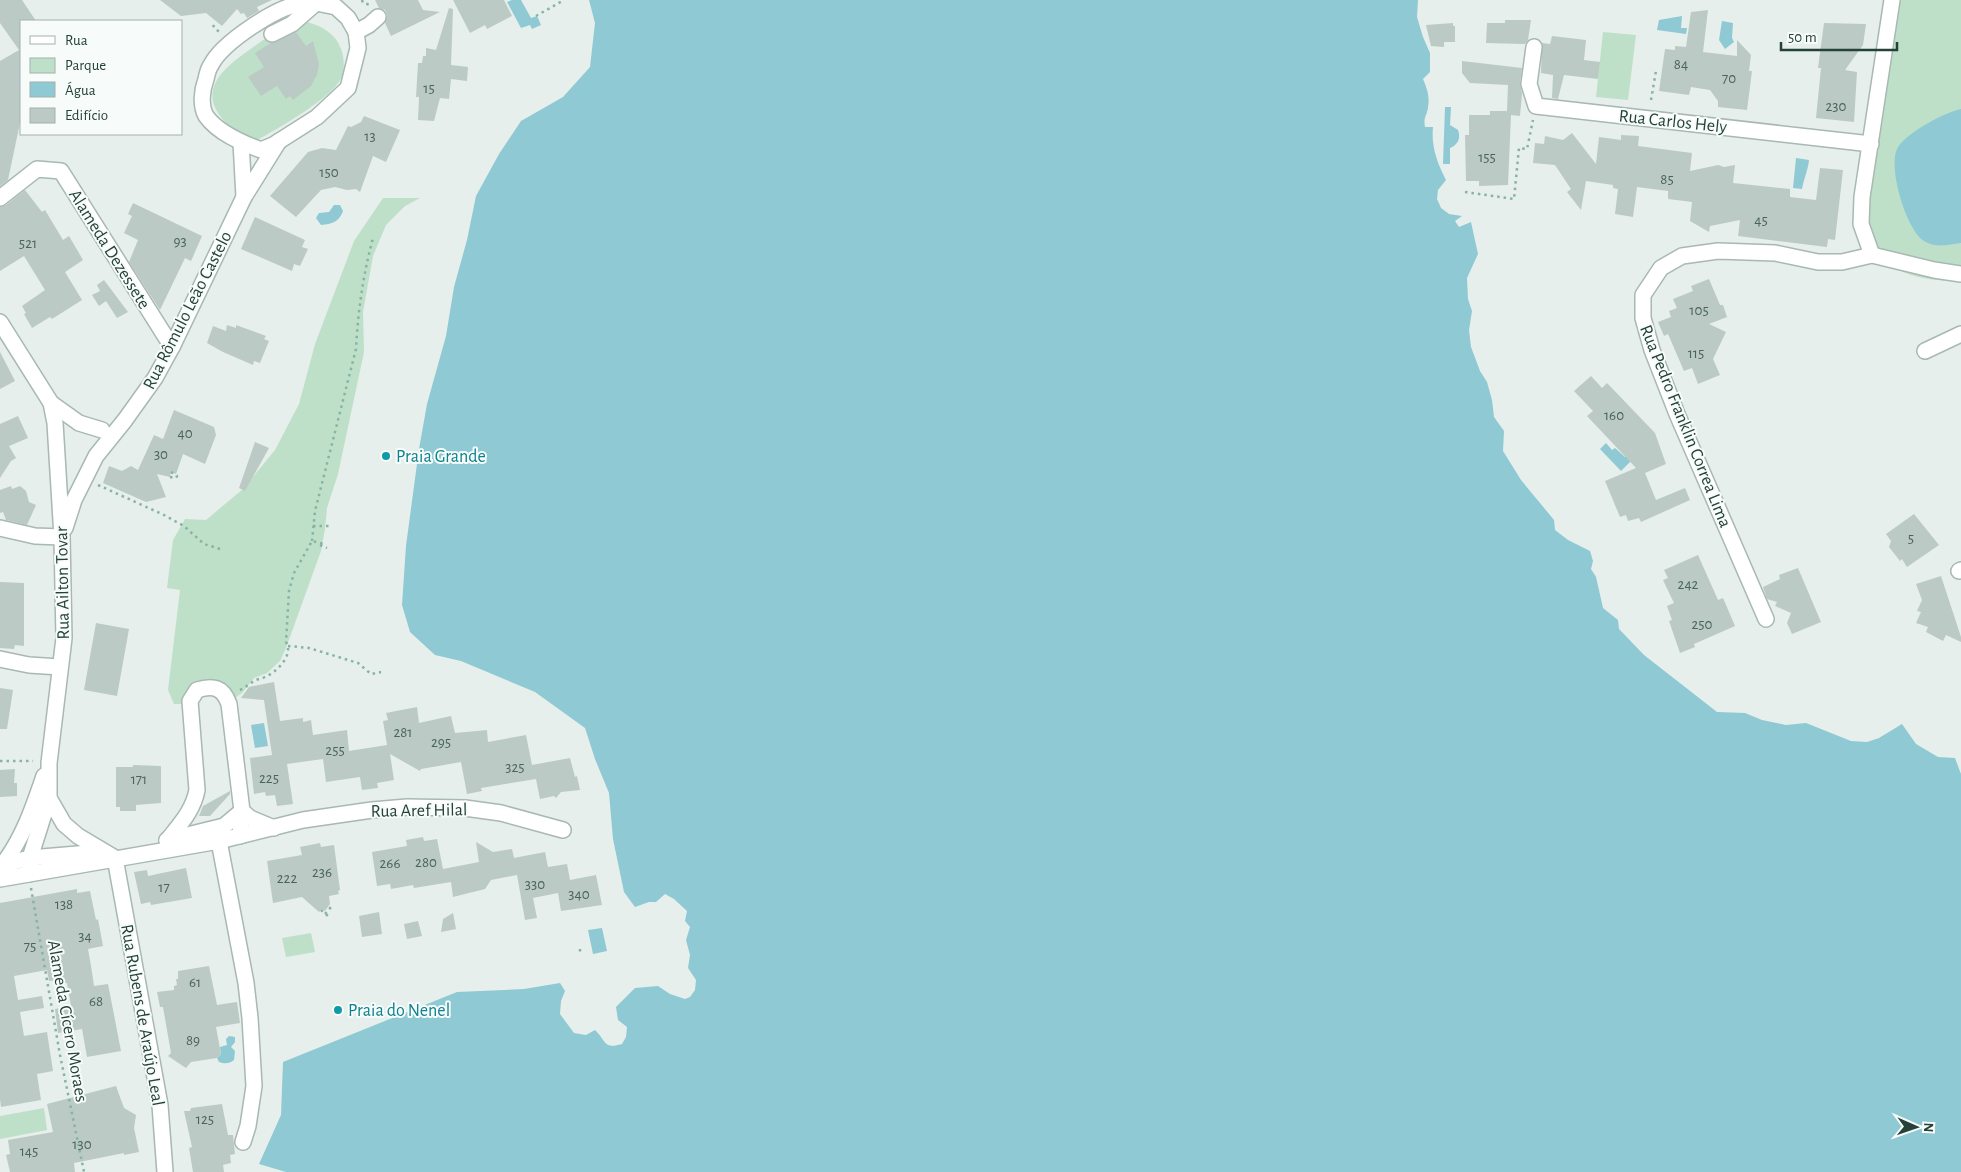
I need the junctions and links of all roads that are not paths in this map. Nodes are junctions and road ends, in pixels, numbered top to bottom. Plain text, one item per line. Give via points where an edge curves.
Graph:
1 (1892, 0) edge
2 (316, 4) junction
3 (375, 11) road end
4 (356, 32) junction
5 (272, 34) dead end
6 (1534, 47) dead end
7 (280, 140) junction
8 (241, 142) junction
9 (1871, 144) junction
10 (244, 197) junction
11 (0, 198) edge
12 (1872, 255) junction
13 (1961, 274) edge
14 (0, 322) edge
15 (1961, 334) edge
16 (172, 347) junction
17 (1925, 351) dead end
18 (51, 403) junction
19 (125, 420) junction
20 (102, 430) junction
21 (60, 505) junction
22 (0, 528) edge
23 (62, 537) junction
24 (1766, 619) dead end
25 (0, 658) edge
26 (60, 667) junction
27 (49, 763) junction
28 (49, 798) junction
29 (242, 811) junction
30 (274, 828) junction
31 (564, 830) dead end
32 (240, 836) junction
33 (166, 840) junction
34 (219, 841) junction
35 (111, 855) junction
36 (30, 858) junction
37 (1, 869) edge
38 (29, 874) junction
39 (243, 1142) dead end
40 (166, 1172) edge

1 - 9 street
2 - 4 street, Rua Rômulo Leão Castelo via 336,7
2 - 5 street via 292,24
2 - 8 street, Rua Rômulo Leão Castelo via 299,4 262,21 238,36 211,64 201,92 206,115 221,130
3 - 4 street via 369,25
4 - 7 street, Rua Rômulo Leão Castelo via 358,48 348,88 317,117
6 - 9 street, Rua Carlos Hely via 1529,84 1536,106
7 - 8 street, Rua Rômulo Leão Castelo via 261,150
7 - 10 street, Rua Rômulo Leão Castelo
8 - 10 street, Rua Rômulo Leão Castelo
9 - 12 street via 1861,224
10 - 16 street, Rua Rômulo Leão Castelo
11 - 16 street, Alameda Dezessete via 37,169 61,171
12 - 13 street
12 - 24 street, Rua Pedro Franklin Correa Lima via 1842,262 1818,262 1775,253 1718,251 1682,256 1661,268 1643,295 1643,318 1652,350
14 - 18 street
15 - 17 street
16 - 19 street, Rua Rômulo Leão Castelo
18 - 20 street via 79,423
18 - 21 street, Rua Ailton Tovar
19 - 20 street
19 - 23 street, Rua Rômulo Leão Castelo via 96,456 74,500
20 - 21 street
21 - 23 street, Rua Ailton Tovar
22 - 23 street via 34,536
23 - 26 street, Rua Ailton Tovar via 64,638
25 - 26 street via 29,665
26 - 27 street, Rua Ailton Tovar
27 - 28 street, Rua Ailton Tovar
27 - 37 street, Rua Ailton Tovar via 30,818
28 - 35 street via 64,824
28 - 36 street, Rua Ailton Tovar
29 - 30 street
29 - 32 street
29 - 33 street, Rua Aref Hilal via 224,826
29 - 33 street via 229,704 220,690 208,686 197,690 190,701 197,790 194,803
30 - 31 street, Rua Aref Hilal via 329,816 407,807 483,810
30 - 32 street, Rua Aref Hilal
32 - 34 street, Rua Aref Hilal
33 - 35 street, Rua Aref Hilal
34 - 35 street, Rua Aref Hilal
34 - 39 street via 246,983 254,1086
35 - 36 street, Rua Aref Hilal
35 - 38 street, Rua Aref Hilal
35 - 40 street, Rua Rubens de Araújo Leal via 160,1105
36 - 37 street, Rua Aref Hilal
36 - 38 street, Rua Ailton Tovar
37 - 38 street, Rua Aref Hilal

